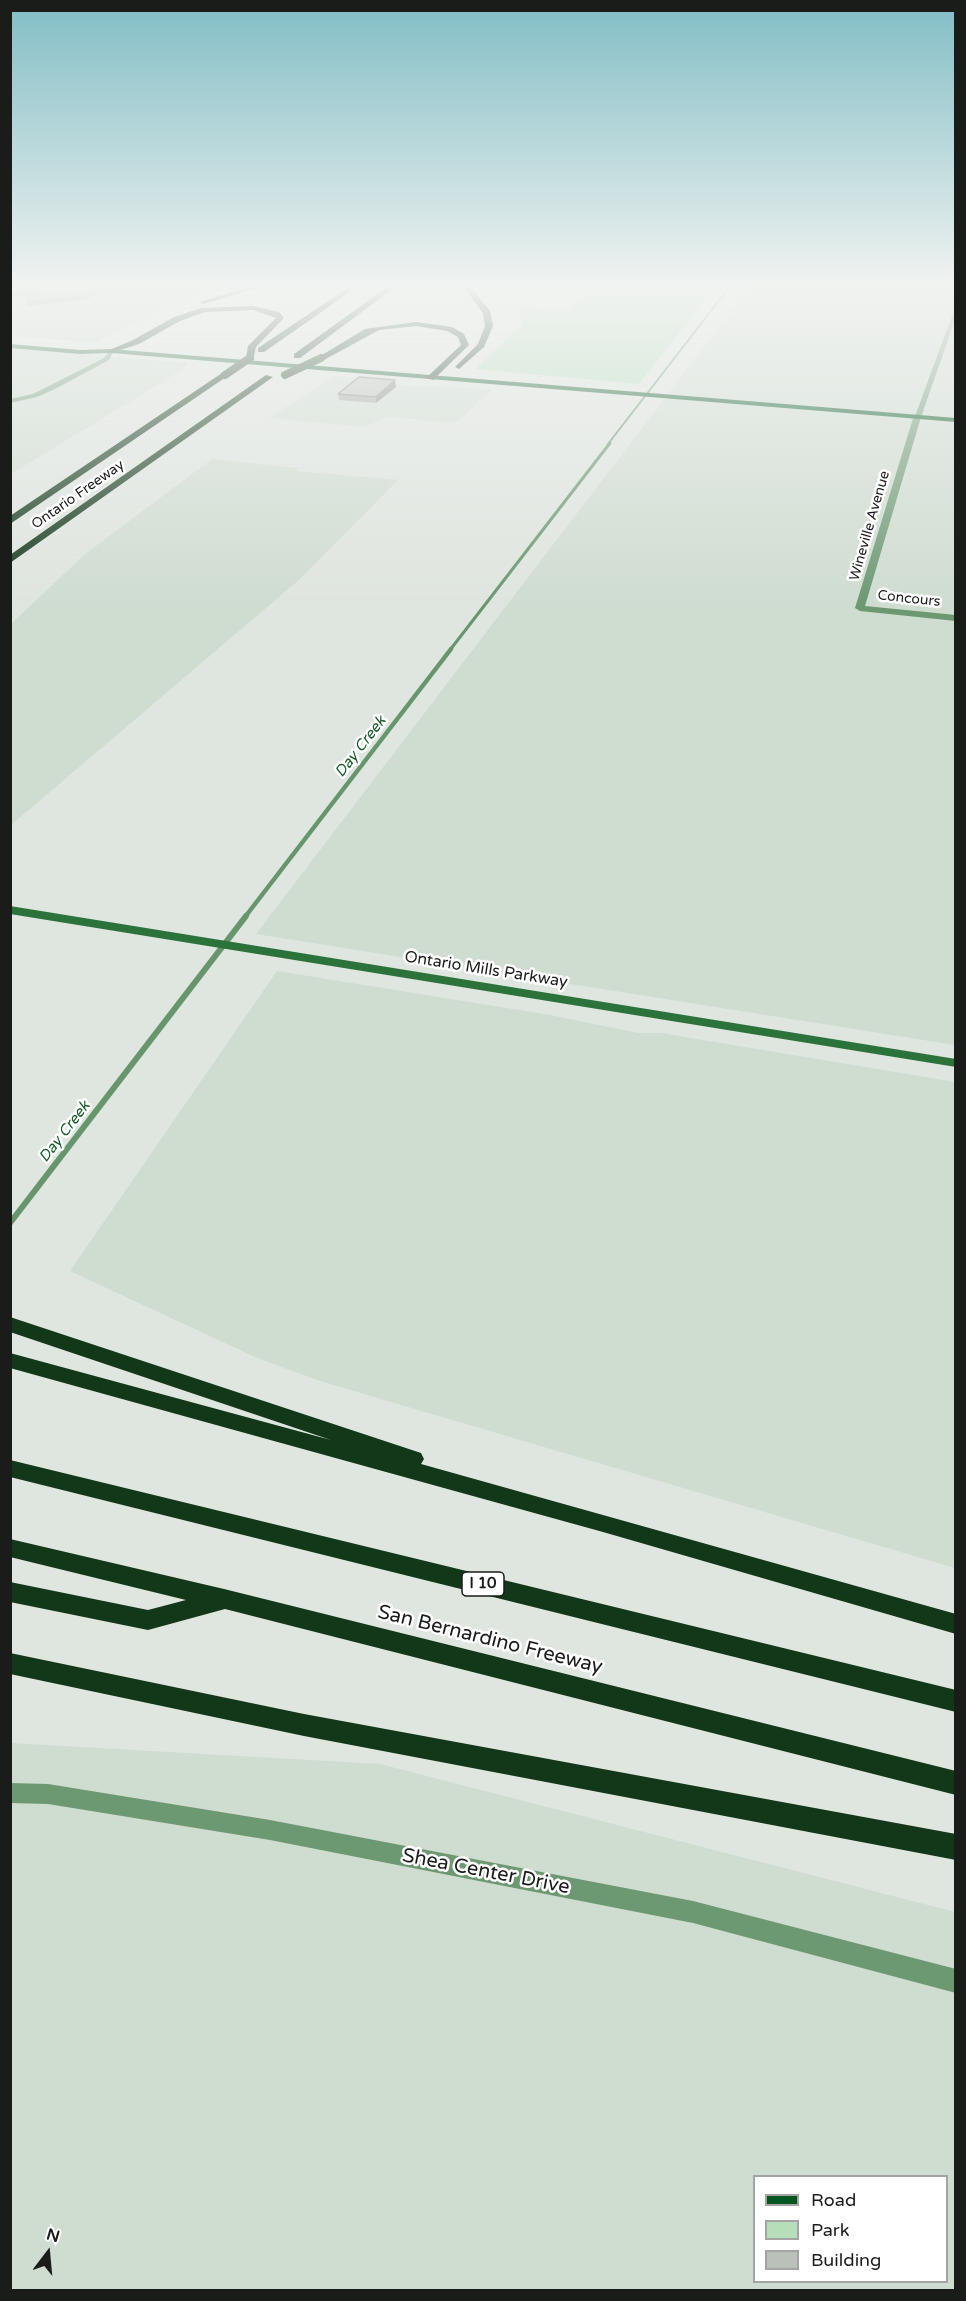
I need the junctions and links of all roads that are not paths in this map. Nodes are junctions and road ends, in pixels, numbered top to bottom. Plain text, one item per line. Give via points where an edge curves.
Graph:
1 (43, 392) edge
2 (199, 392) edge
3 (246, 392) edge
4 (249, 392) edge
5 (615, 392) edge
6 (925, 392) edge
7 (241, 396) junction
8 (13, 401) edge
9 (916, 417) junction
10 (956, 420) edge
11 (34, 504) junction
12 (10, 512) edge
13 (10, 520) edge
14 (60, 524) junction
15 (10, 560) edge
16 (10, 571) edge
17 (860, 608) joint
18 (956, 618) edge
19 (10, 910) edge
20 (956, 1063) edge
21 (10, 1324) edge
22 (10, 1360) edge
23 (10, 1468) edge
24 (603, 1523) junction
25 (10, 1548) edge
26 (10, 1592) edge
27 (224, 1599) junction
28 (956, 1624) edge
29 (10, 1663) edge
30 (956, 1701) edge
31 (956, 1783) edge
32 (10, 1793) edge
33 (956, 1847) edge
34 (956, 1981) edge

1 - 8 street
2 - 11 highway, Ontario Freeway, bridge
3 - 7 highway, Ontario Freeway
4 - 7 highway, bridge
5 - 9 main road
6 - 9 street, Wineville Avenue
7 - 14 highway, Ontario Freeway
9 - 10 main road
9 - 17 street, Wineville Avenue
11 - 12 highway
11 - 13 highway, Ontario Freeway
14 - 15 highway, Ontario Freeway
14 - 16 highway
17 - 18 street, Concours
19 - 20 main road, Ontario Mills Parkway
21 - 24 highway
22 - 24 highway
23 - 30 highway, I 10
24 - 28 highway
25 - 27 highway, San Bernardino Freeway
26 - 27 highway via 148,1620
27 - 31 highway, San Bernardino Freeway
29 - 33 highway via 304,1725
32 - 34 street, Shea Center Drive via 48,1794 270,1830 675,1908

